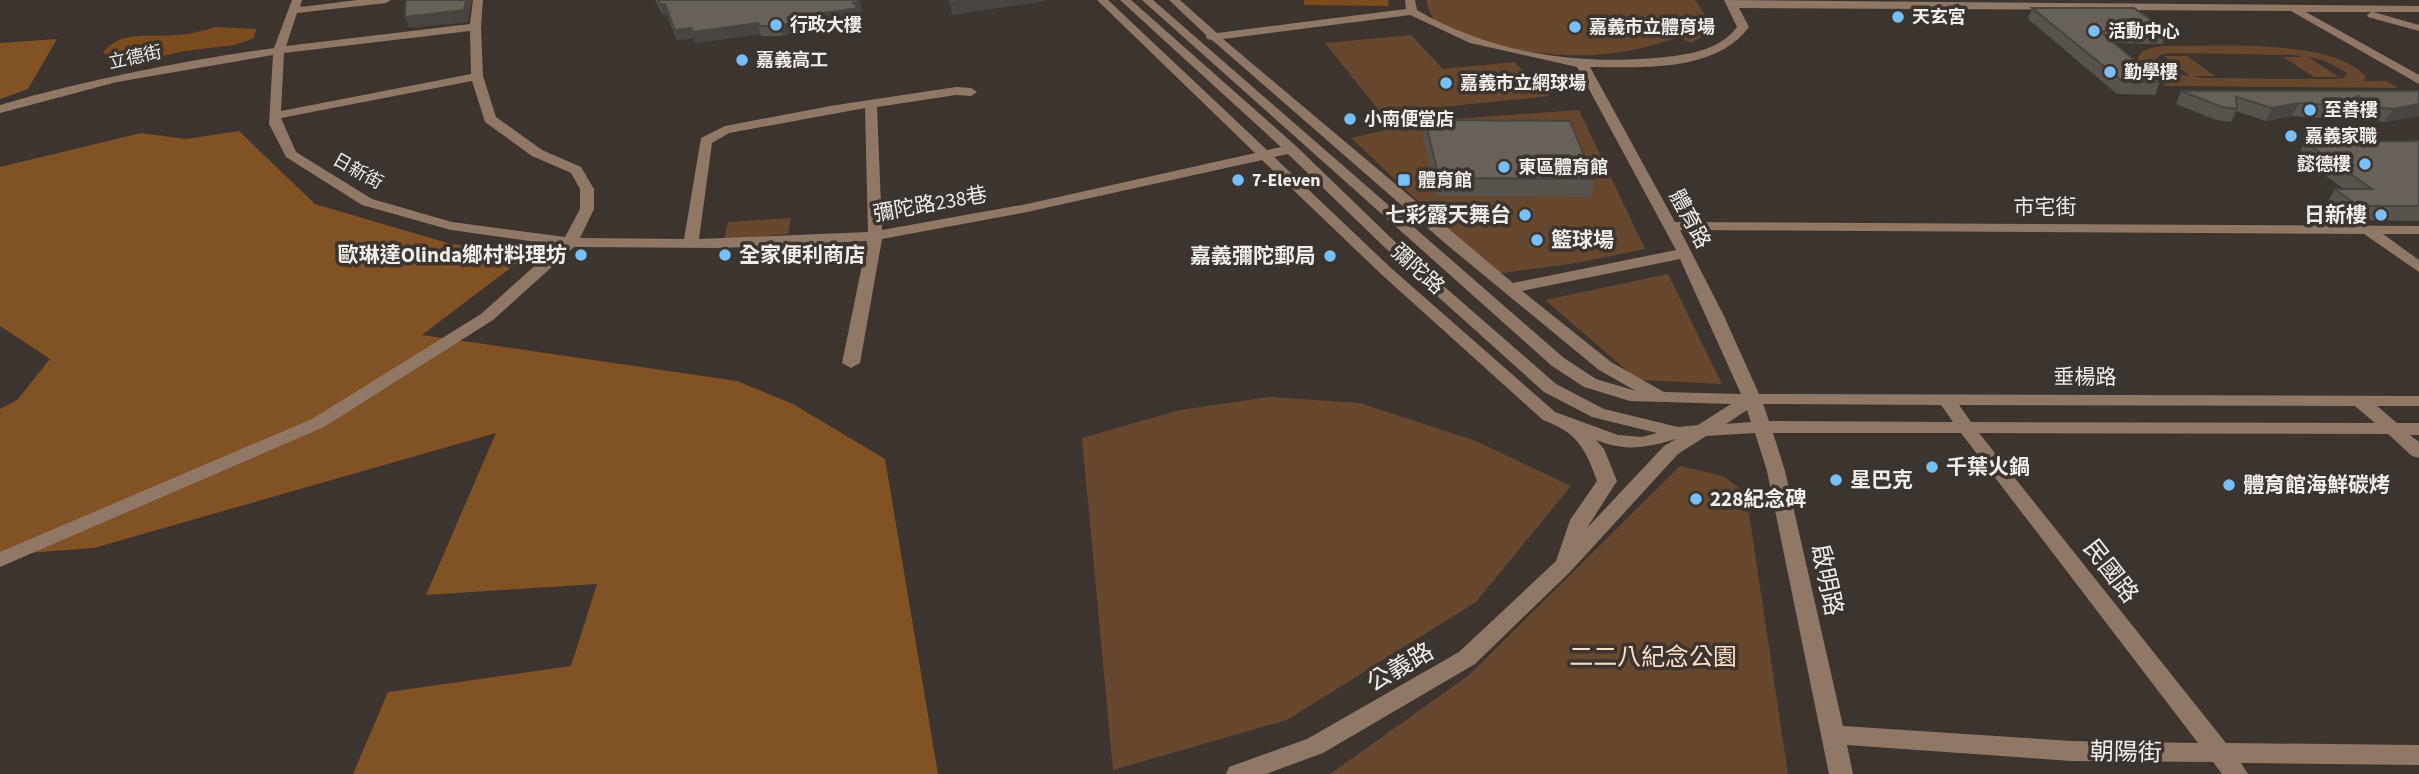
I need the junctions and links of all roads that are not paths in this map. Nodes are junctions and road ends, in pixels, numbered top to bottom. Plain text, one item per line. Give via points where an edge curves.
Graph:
1 (386, 0) edge
2 (478, 0) edge
3 (1149, 0) edge
4 (1174, 0) edge
5 (2315, 0) edge
6 (2419, 1) edge
7 (1731, 2) edge
8 (1117, 3) edge
9 (1821, 4) edge
10 (2339, 4) edge
11 (294, 6) edge
12 (1411, 6) edge
13 (2292, 8) junction
14 (2419, 9) edge
15 (475, 27) junction
16 (2419, 28) edge
17 (1223, 36) junction
18 (1195, 41) junction
19 (1176, 46) junction
20 (279, 49) junction
21 (1158, 53) junction
22 (1582, 64) junction
23 (477, 76) junction
24 (2419, 80) edge
25 (971, 92) dead end
26 (871, 104) junction
27 (0, 109) edge
28 (274, 116) junction
29 (1292, 149) junction
30 (1265, 155) junction
31 (1671, 226) junction
32 (2368, 230) junction
33 (2419, 230) edge
34 (875, 236) junction
35 (570, 242) junction
36 (691, 243) junction
37 (1685, 253) junction
38 (2419, 267) edge
39 (1512, 288) junction
40 (851, 363) dead end
41 (1658, 396) junction
42 (1752, 399) junction
43 (1946, 400) junction
44 (2360, 401) junction
45 (2419, 401) edge
46 (1565, 421) junction
47 (1762, 426) junction
48 (1966, 427) junction
49 (2392, 429) junction
50 (2419, 429) edge
51 (1702, 430) junction
52 (1678, 432) junction
53 (2419, 452) edge
54 (0, 560) edge
55 (1563, 567) junction
56 (1833, 735) junction
57 (2220, 754) junction
58 (2419, 755) edge
59 (1238, 774) edge
60 (1841, 774) edge
61 (2236, 774) edge

1 - 11 street
2 - 15 street
3 - 8 street
3 - 18 street, 彌陀路
4 - 17 street, 彌陀路
5 - 10 street
6 - 10 street
7 - 9 street
7 - 22 street via 1743,27 1738,40 1719,50 1647,63
8 - 19 street, 彌陀路
8 - 21 street, 彌陀路
9 - 13 street
10 - 13 street
10 - 14 street
10 - 16 street
11 - 20 street, 日新街
12 - 17 street
12 - 22 street via 1443,31 1473,43
13 - 24 street
15 - 20 street, 立德街
15 - 23 street
17 - 18 street
17 - 39 street, 彌陀路 via 1260,78
18 - 19 street
18 - 41 street, 彌陀路 via 1558,362 1590,383 1630,396
19 - 21 street
19 - 29 street, 彌陀路
20 - 27 street, 立德街 via 186,64
20 - 28 street, 日新街
21 - 30 street, 彌陀路
22 - 31 street, 體育路
23 - 28 street
23 - 35 street via 490,119 537,153 576,170 587,189 587,209
25 - 26 street
26 - 34 street
26 - 36 street via 725,130 706,141
28 - 35 street, 日新街 via 290,155 368,202 451,226
29 - 30 street, 彌陀路238巷
29 - 52 street, 彌陀路 via 1411,265 1550,388 1598,413
30 - 34 street, 彌陀路238巷
30 - 46 street, 彌陀路 via 1450,329 1549,416
31 - 32 street, 市宅街
31 - 37 street, 體育路
32 - 33 street, 市宅街
32 - 38 street
34 - 36 street, 彌陀路238巷
34 - 40 street
35 - 36 street, 彌陀路238巷
35 - 54 street via 487,317 318,423
37 - 39 street
37 - 42 street, 體育路
39 - 41 street, 彌陀路 via 1605,366
41 - 42 street, 彌陀路
42 - 43 street, 垂楊路
42 - 47 street, 啟明路
42 - 51 street, 公義路
43 - 44 street, 垂楊路
43 - 48 street, 民國路
44 - 45 street, 垂楊路
44 - 49 street
46 - 52 street, 彌陀路 via 1616,440 1643,443
46 - 55 street, 公義路 via 1595,449 1607,481 1580,520
47 - 48 street
47 - 51 street, 彌陀路
47 - 56 street, 啟明路 via 1776,471
48 - 49 street
48 - 57 street, 民國路
49 - 50 street
49 - 53 street
51 - 52 street, 彌陀路
51 - 55 street, 公義路 via 1671,450
55 - 59 street, 公義路 via 1467,658 1315,746
56 - 57 street, 朝陽街 via 2072,751
56 - 60 street, 啟明路
57 - 58 street, 朝陽街
57 - 61 street, 民國路

